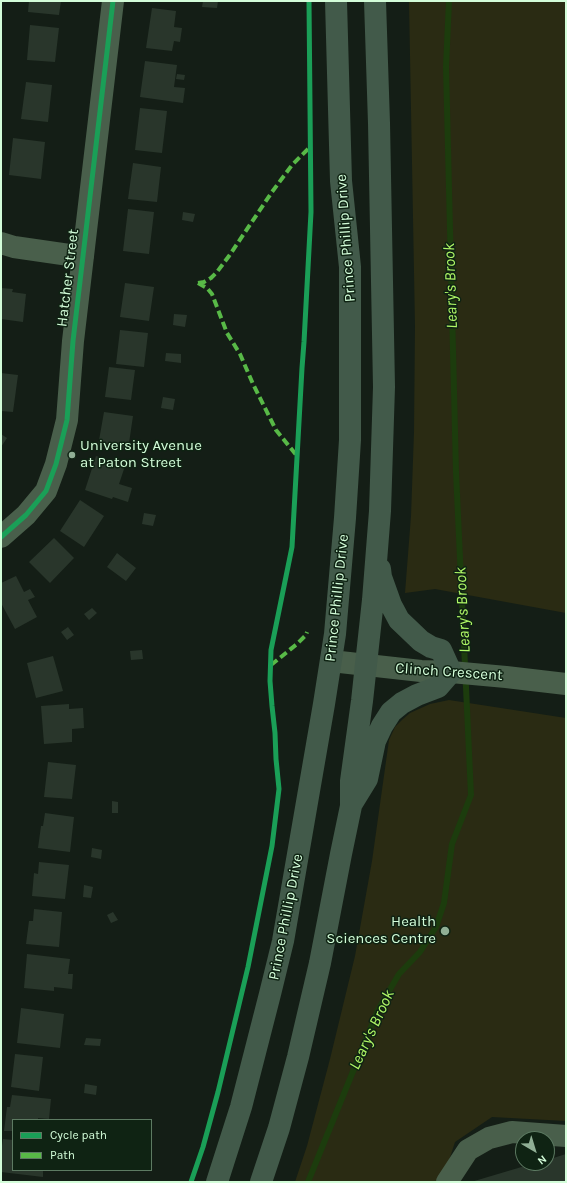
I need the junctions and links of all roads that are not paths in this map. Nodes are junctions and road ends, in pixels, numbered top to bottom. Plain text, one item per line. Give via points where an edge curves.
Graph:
1 (113, 1) edge
2 (336, 1) edge
3 (375, 1) edge
4 (1, 243) edge
5 (83, 257) junction
6 (1, 537) edge
7 (378, 550) junction
8 (331, 661) junction
9 (366, 665) junction
10 (451, 672) junction
11 (566, 684) edge
12 (351, 806) junction
13 (566, 1136) edge
14 (217, 1182) edge
15 (261, 1182) edge
16 (447, 1182) edge

1 - 5 street, Hatcher Street
2 - 8 main road, Prince Phillip Drive via 341,181 350,266 350,440
3 - 7 main road via 384,387
4 - 5 street
5 - 6 street, Hatcher Street via 66,420 56,464 46,491 26,515
7 - 9 main road
7 - 10 main road via 381,577 399,620 421,641 440,650
8 - 9 street, Clinch Crescent
8 - 14 main road, Prince Phillip Drive via 283,941 241,1107
9 - 10 street, Clinch Crescent
9 - 12 main road via 351,781
10 - 11 street, Clinch Crescent
10 - 12 main road via 438,687 402,703 392,712 375,741 367,779
12 - 15 main road via 298,1057
13 - 16 street via 512,1132 489,1138 468,1150

